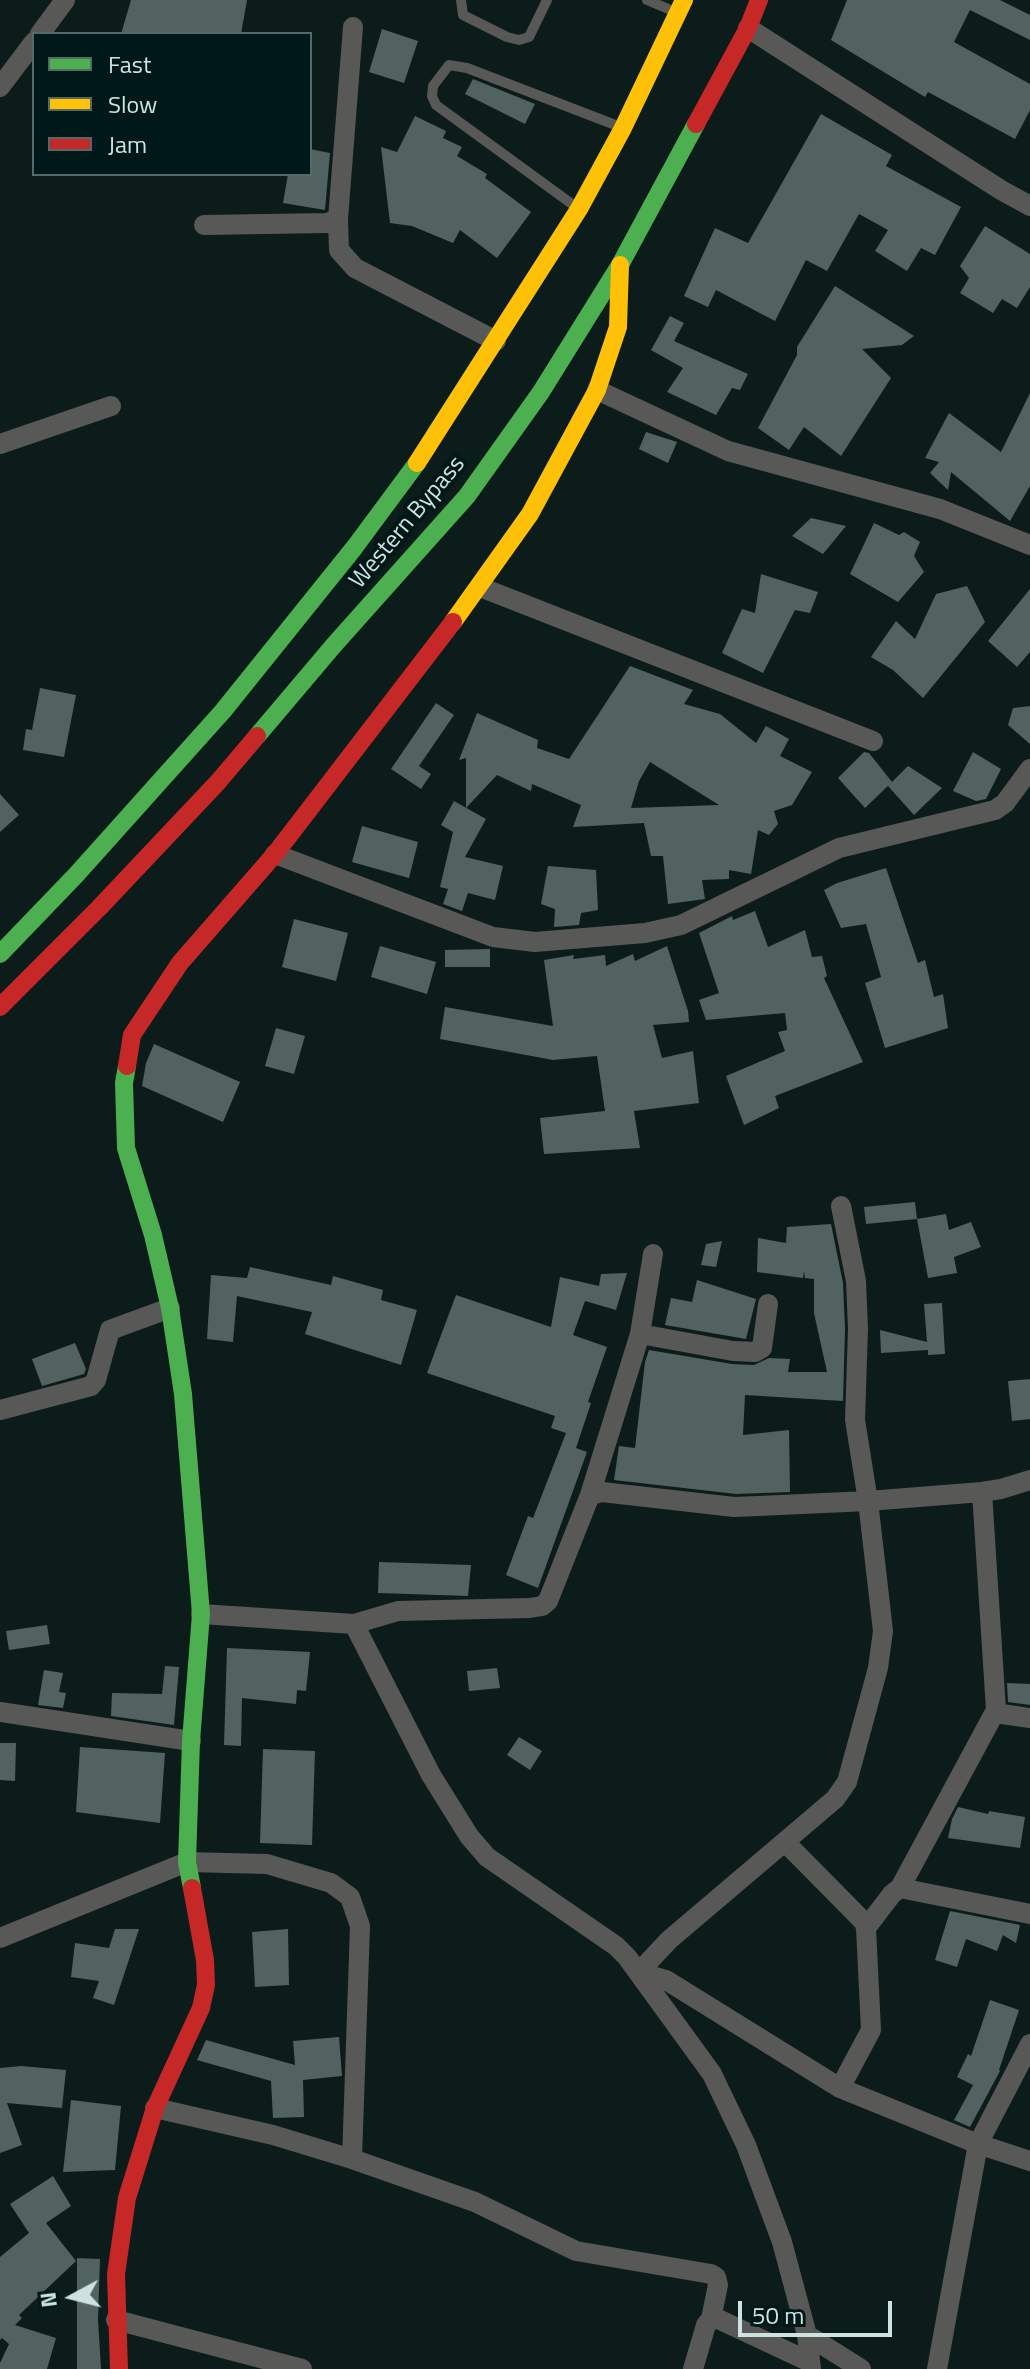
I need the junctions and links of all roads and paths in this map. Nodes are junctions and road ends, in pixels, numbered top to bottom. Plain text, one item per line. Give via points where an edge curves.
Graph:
1 (65, 0) edge
2 (461, 0) edge
3 (547, 0) edge
4 (647, 0) edge
5 (759, 0) edge
6 (681, 7) edge
7 (353, 27) dead end
8 (748, 28) junction
9 (41, 32) edge
10 (32, 45) edge
11 (0, 87) edge
12 (623, 128) junction
13 (1030, 206) edge
14 (579, 209) junction
15 (338, 219) junction
16 (204, 225) dead end
17 (620, 265) junction
18 (496, 341) junction
19 (597, 390) junction
20 (111, 406) dead end
21 (0, 444) edge
22 (1030, 545) edge
23 (480, 587) junction
24 (873, 741) dead end
25 (1030, 769) edge
26 (275, 854) junction
27 (0, 954) edge
28 (0, 1007) edge
29 (841, 1206) dead end
30 (653, 1254) dead end
31 (768, 1304) dead end
32 (170, 1308) junction
33 (640, 1334) junction
34 (0, 1410) edge
35 (1030, 1480) edge
36 (982, 1492) junction
37 (590, 1495) junction
38 (868, 1501) junction
39 (201, 1614) junction
40 (354, 1624) junction
41 (996, 1710) junction
42 (0, 1712) edge
43 (1030, 1718) edge
44 (191, 1741) junction
45 (785, 1842) junction
46 (187, 1862) junction
47 (900, 1888) junction
48 (1030, 1914) edge
49 (866, 1928) junction
50 (0, 1938) edge
51 (639, 1972) junction
52 (1030, 2044) edge
53 (840, 2088) junction
54 (155, 2108) junction
55 (978, 2144) junction
56 (352, 2159) junction
57 (1030, 2161) edge
58 (711, 2319) junction
59 (116, 2320) junction
60 (807, 2335) junction
61 (811, 2365) edge
62 (119, 2369) edge
63 (302, 2369) edge
64 (693, 2369) edge
65 (861, 2369) edge
66 (937, 2369) edge

1 - 9 street
2 - 3 lane via 463,15 519,40 529,37
4 - 6 lane
5 - 8 main road, Western Bypass
6 - 12 main road, Western Bypass
7 - 15 street
8 - 13 street
8 - 17 main road, Western Bypass
10 - 11 street
12 - 14 main road, Western Bypass
12 - 14 lane via 467,68 449,65 433,86 436,105
14 - 18 main road, Western Bypass
15 - 16 street
15 - 18 street via 339,250 355,268
17 - 19 main road via 618,327
17 - 28 main road, Western Bypass via 541,392 467,496 218,782
18 - 27 main road, Western Bypass via 428,449 223,711
19 - 22 street via 728,451 940,509
19 - 23 main road via 530,514
20 - 21 street
23 - 24 street
23 - 26 main road
25 - 26 street via 995,810 839,848 681,925 645,933 535,942 493,937
26 - 32 main road via 180,963 132,1035 124,1083 126,1148
29 - 38 street via 856,1281 855,1420
30 - 33 street
31 - 33 street via 762,1348 755,1352
32 - 34 street via 110,1330 91,1386
32 - 39 main road via 183,1394
33 - 37 street
35 - 36 street
36 - 38 street
36 - 41 street
37 - 38 street via 734,1507
37 - 40 street via 542,1606 398,1611
38 - 45 street via 883,1631 878,1668 847,1782
39 - 40 street
39 - 44 main road
40 - 51 street via 431,1775 469,1836 487,1857 616,1946
41 - 43 street
41 - 47 street
42 - 44 street
44 - 46 main road
45 - 49 street
45 - 51 street
46 - 50 street
46 - 54 main road via 206,1985 201,2008
46 - 56 street via 267,1864 331,1883 350,1897 360,1926
47 - 48 street
47 - 49 street
49 - 53 street via 871,2030
51 - 53 street via 666,1980
51 - 60 street via 712,2074 746,2145 782,2242
52 - 55 street
53 - 55 street
54 - 56 street
54 - 59 main road via 127,2198 116,2274
55 - 57 street
55 - 66 street
56 - 58 street via 475,2202 576,2251 711,2274 718,2285
58 - 61 street
58 - 64 street
59 - 62 main road
59 - 63 street
60 - 61 street
60 - 65 street

